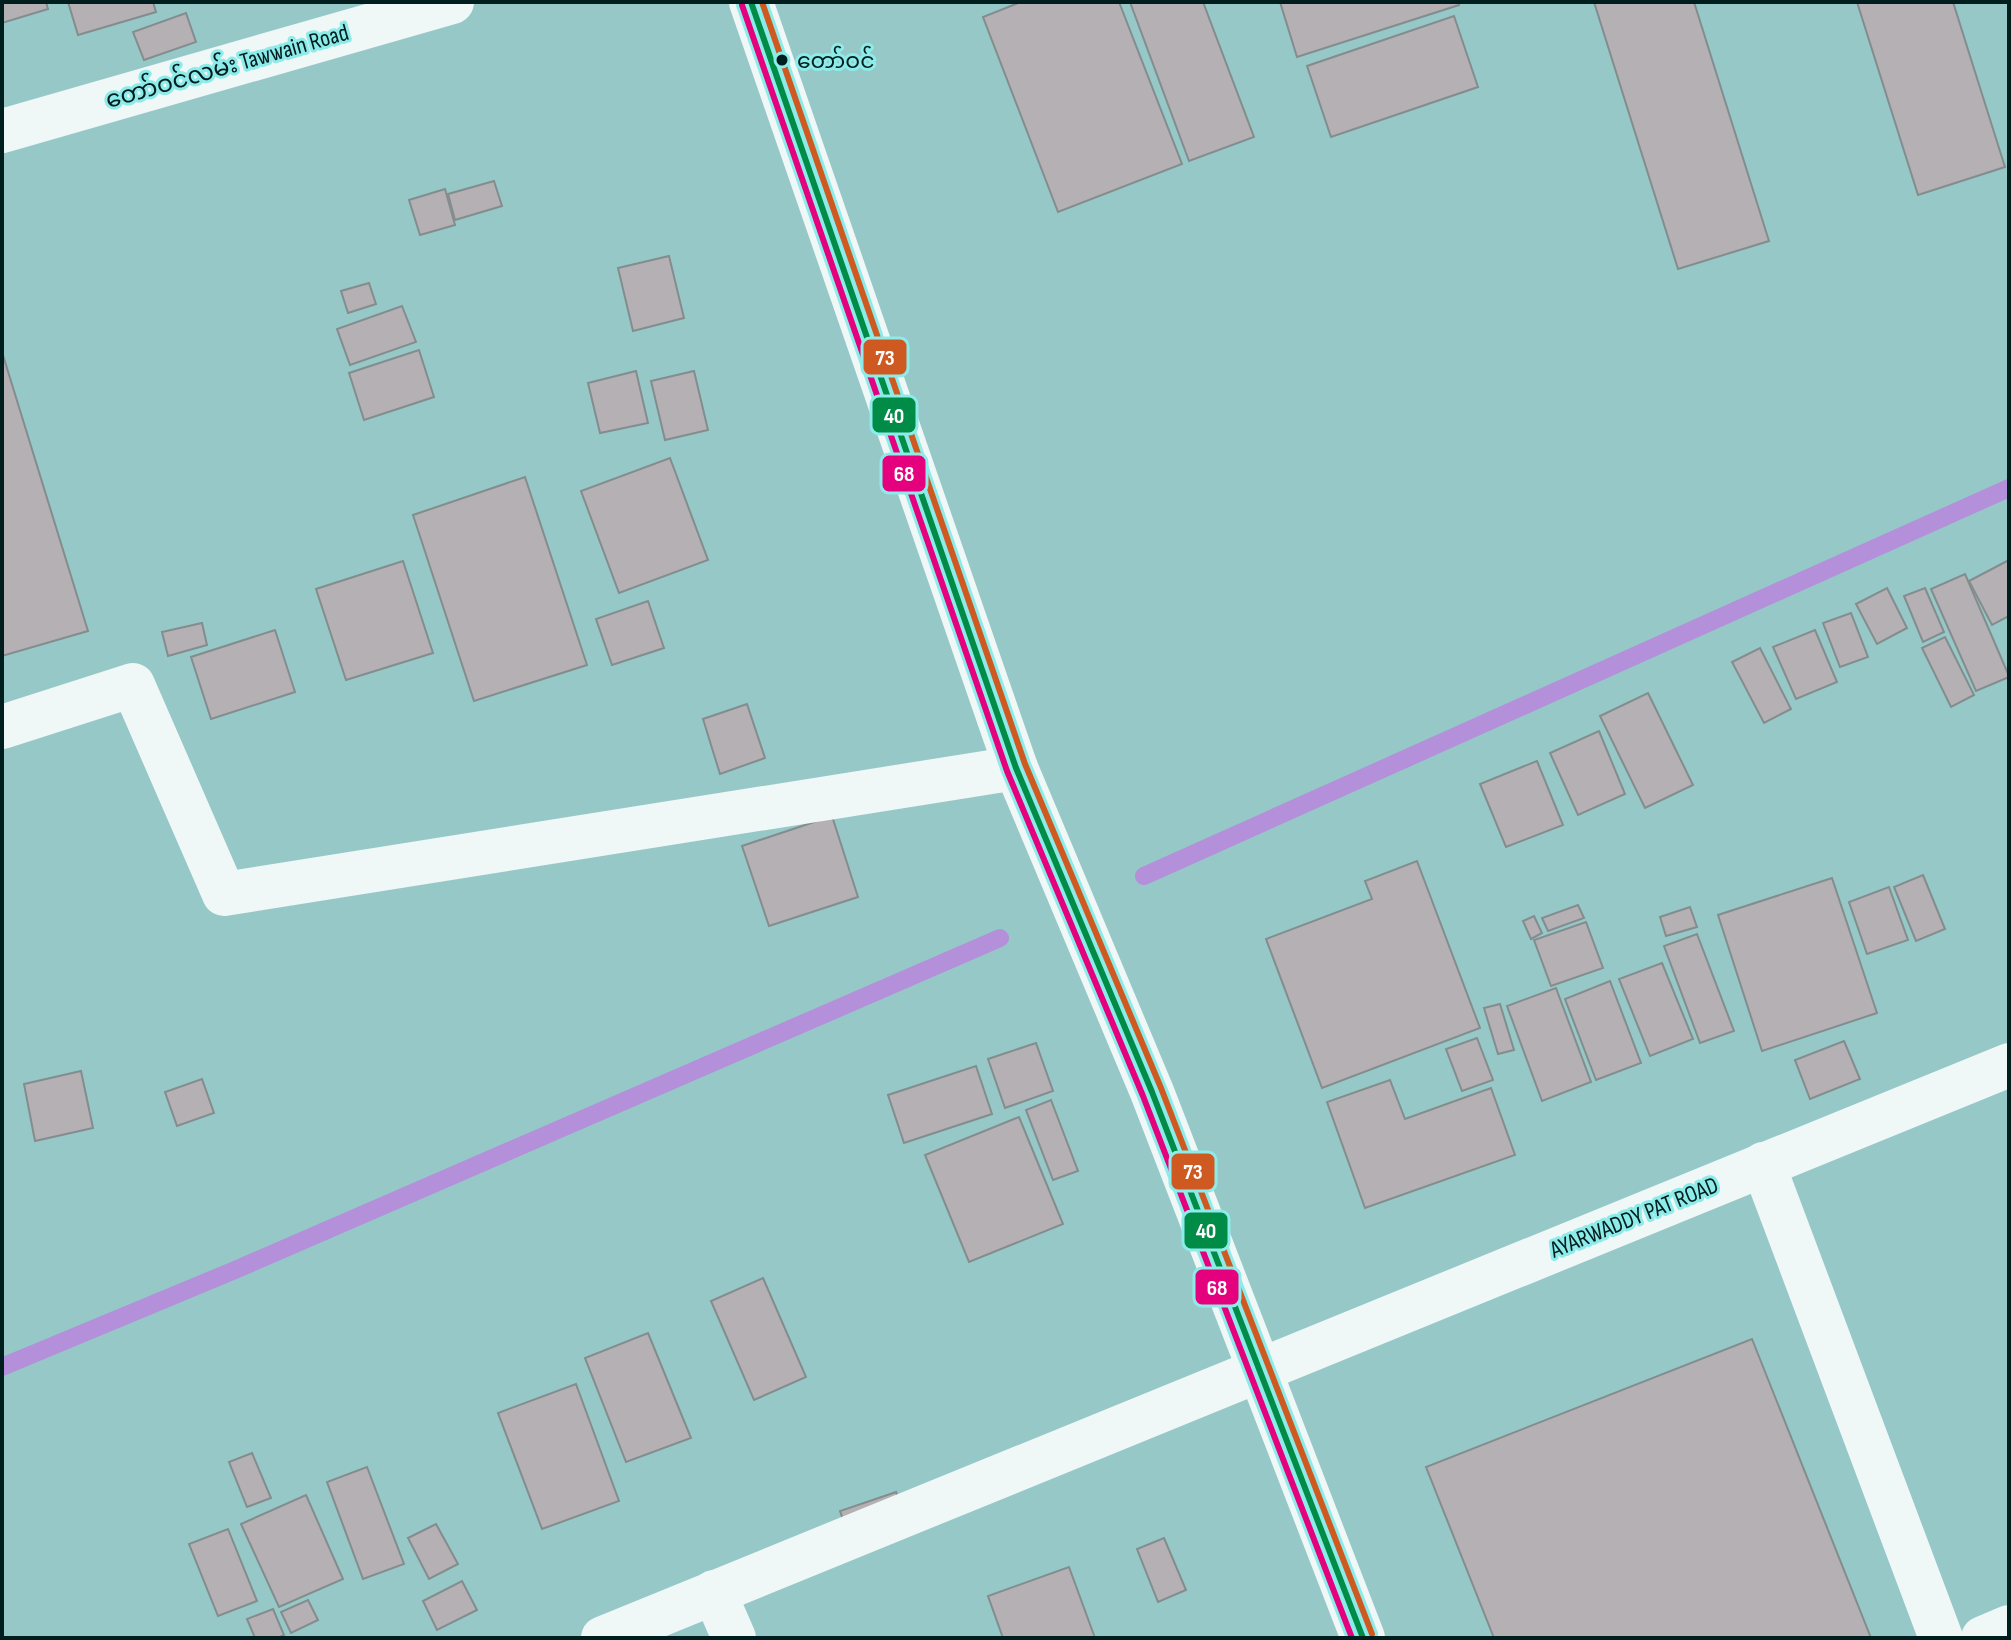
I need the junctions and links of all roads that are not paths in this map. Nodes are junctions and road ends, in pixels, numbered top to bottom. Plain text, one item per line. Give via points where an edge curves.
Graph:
1 (452, 2) edge
2 (751, 2) edge
3 (2, 131) edge
4 (2, 727) edge
5 (1016, 768) junction
6 (2009, 1065) edge
7 (1763, 1164) junction
8 (1259, 1370) junction
9 (714, 1592) junction
10 (2009, 1627) edge
11 (603, 1638) edge
12 (734, 1638) edge
13 (1363, 1638) edge
14 (1941, 1638) edge
15 (1983, 1638) edge

1 - 3 street, တော်ဝင်လမ်း Tawwain Road
2 - 5 street
4 - 5 street via 133,685 224,894
5 - 8 street via 1152,1092
6 - 7 street, AYARWADDY PAT ROAD
7 - 8 street, AYARWADDY PAT ROAD
7 - 14 street
8 - 9 street, AYARWADDY PAT ROAD
8 - 13 street
9 - 11 street, AYARWADDY PAT ROAD
9 - 12 street
10 - 15 street

